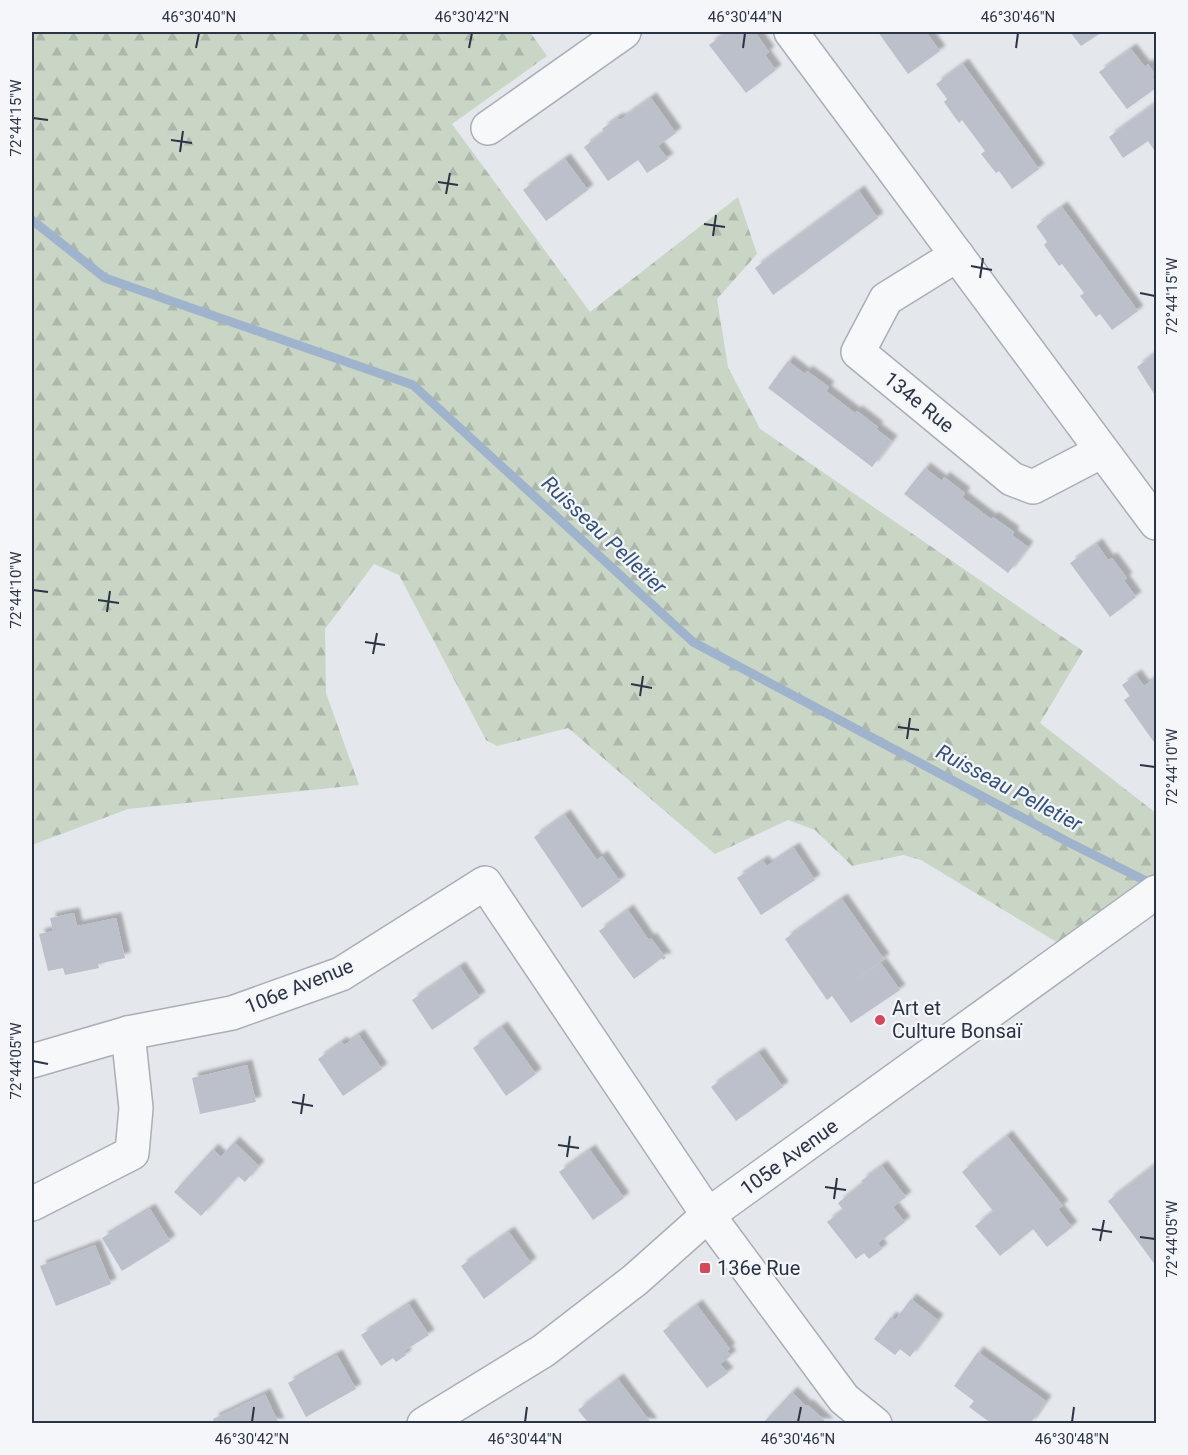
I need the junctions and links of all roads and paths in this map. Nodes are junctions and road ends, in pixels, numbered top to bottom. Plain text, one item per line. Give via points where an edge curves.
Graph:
1 (624, 32) edge
2 (791, 32) edge
3 (488, 128) dead end
4 (957, 255) junction
5 (1102, 451) junction
6 (1156, 524) edge
7 (1156, 892) edge
8 (128, 1033) junction
9 (32, 1061) edge
10 (32, 1204) edge
11 (708, 1215) junction
12 (424, 1424) edge
13 (875, 1424) edge

1 - 3 street
2 - 4 street
4 - 5 street
4 - 5 street, 134e Rue via 886,299 858,352 1012,479 1033,487
5 - 6 street
7 - 11 street, 105e Avenue
8 - 9 street, 106e Avenue
8 - 10 street via 136,1108 132,1153
8 - 11 street, 106e Avenue via 232,1013 341,974 485,883
11 - 12 street, 105e Avenue via 635,1280 543,1351
11 - 13 street via 844,1399

